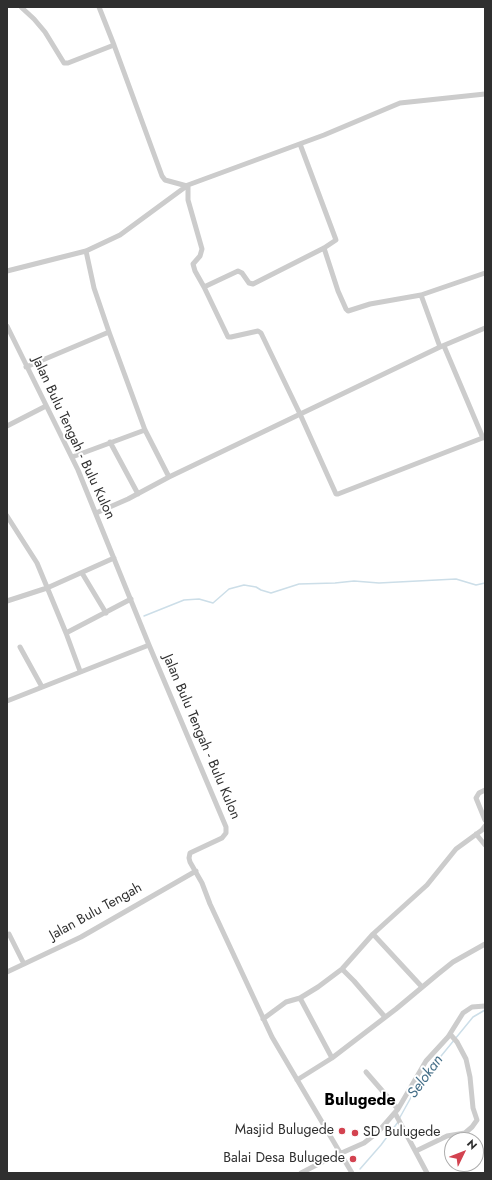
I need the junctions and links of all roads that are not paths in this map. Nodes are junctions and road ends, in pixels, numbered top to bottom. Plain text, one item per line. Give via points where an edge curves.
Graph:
1 (21, 7) edge
2 (99, 7) edge
3 (114, 45) junction
4 (485, 94) edge
5 (300, 144) junction
6 (188, 186) junction
7 (324, 248) junction
8 (86, 251) junction
9 (7, 271) edge
10 (485, 273) edge
11 (204, 287) junction
12 (421, 295) junction
13 (7, 326) edge
14 (485, 328) edge
15 (108, 332) junction
16 (442, 346) junction
17 (26, 367) junction
18 (46, 406) junction
19 (300, 414) junction
20 (7, 426) edge
21 (145, 430) junction
22 (484, 437) edge
23 (110, 442) junction
24 (72, 457) junction
25 (169, 477) junction
26 (138, 494) junction
27 (96, 513) junction
28 (7, 516) edge
29 (114, 558) junction
30 (82, 573) junction
31 (47, 588) junction
32 (131, 599) junction
33 (7, 601) edge
34 (106, 612) junction
35 (66, 633) junction
36 (149, 645) junction
37 (20, 647) dead end
38 (80, 672) junction
39 (42, 687) junction
40 (7, 701) edge
41 (485, 790) edge
42 (485, 820) edge
43 (485, 826) edge
44 (476, 834) junction
45 (485, 846) edge
46 (196, 871) junction
47 (9, 934) dead end
48 (373, 934) junction
49 (485, 944) edge
50 (24, 964) junction
51 (342, 969) junction
52 (7, 972) edge
53 (422, 987) junction
54 (300, 998) junction
55 (485, 1006) edge
56 (385, 1017) junction
57 (263, 1019) junction
58 (451, 1034) junction
59 (332, 1058) junction
60 (366, 1072) dead end
61 (297, 1080) junction
62 (397, 1111) junction
63 (416, 1151) junction
64 (340, 1153) junction
65 (301, 1173) edge
66 (352, 1173) edge
67 (427, 1173) edge

1 - 3 street via 45,32 64,63
2 - 3 street
3 - 6 street via 162,176 165,180
4 - 5 street via 403,102
5 - 6 street
5 - 7 street via 336,238
6 - 8 street via 120,235
6 - 11 street via 188,200 202,249 193,267
7 - 11 street via 253,284 238,271
7 - 12 street via 329,268 348,311 370,304
8 - 9 street
8 - 15 street
10 - 12 street
11 - 19 street via 228,337 260,332
12 - 16 street
13 - 17 street, Jalan Bulu Tengah - Bulu Kulon
14 - 16 street
15 - 17 street
15 - 21 street
16 - 19 street
16 - 22 street
17 - 18 street, Jalan Bulu Tengah - Bulu Kulon
18 - 20 street
18 - 24 street, Jalan Bulu Tengah - Bulu Kulon
19 - 22 street via 337,494
19 - 25 street
21 - 23 street
21 - 25 street
23 - 24 street
23 - 26 street
24 - 27 street, Jalan Bulu Tengah - Bulu Kulon
25 - 26 street
26 - 27 street
27 - 29 street, Jalan Bulu Tengah - Bulu Kulon
28 - 31 street via 37,563
29 - 30 street
29 - 32 street, Jalan Bulu Tengah - Bulu Kulon
30 - 31 street
30 - 34 street
31 - 33 street
31 - 35 street
32 - 34 street
32 - 36 street, Jalan Bulu Tengah - Bulu Kulon
34 - 35 street
35 - 38 street
36 - 38 street
36 - 46 street, Jalan Bulu Tengah - Bulu Kulon via 226,827 226,833 222,838 190,854 190,862
37 - 39 street
38 - 39 street
39 - 40 street
41 - 42 street via 476,798
43 - 44 street
44 - 45 street
44 - 48 street via 456,849 425,887
46 - 50 street, Jalan Bulu Tengah via 81,937
46 - 57 street, Jalan Bulu Tengah - Bulu Kulon
47 - 50 street
48 - 51 street
48 - 53 street
49 - 53 street via 453,962
50 - 52 street, Jalan Bulu Tengah
51 - 54 street
51 - 56 street
53 - 56 street
54 - 57 street via 286,1002
54 - 59 street
55 - 58 street via 468,1009 458,1020
56 - 59 street
57 - 61 street, Jalan Bulu Tengah - Bulu Kulon
58 - 62 street via 426,1061
58 - 63 street via 466,1059 476,1120 465,1133 447,1136
59 - 61 street
60 - 62 street
61 - 64 street, Jalan Bulu Tengah - Bulu Kulon
62 - 63 street
62 - 64 street via 364,1143
63 - 67 street
64 - 65 street
64 - 66 street, Jalan Bulu Tengah - Bulu Kulon

